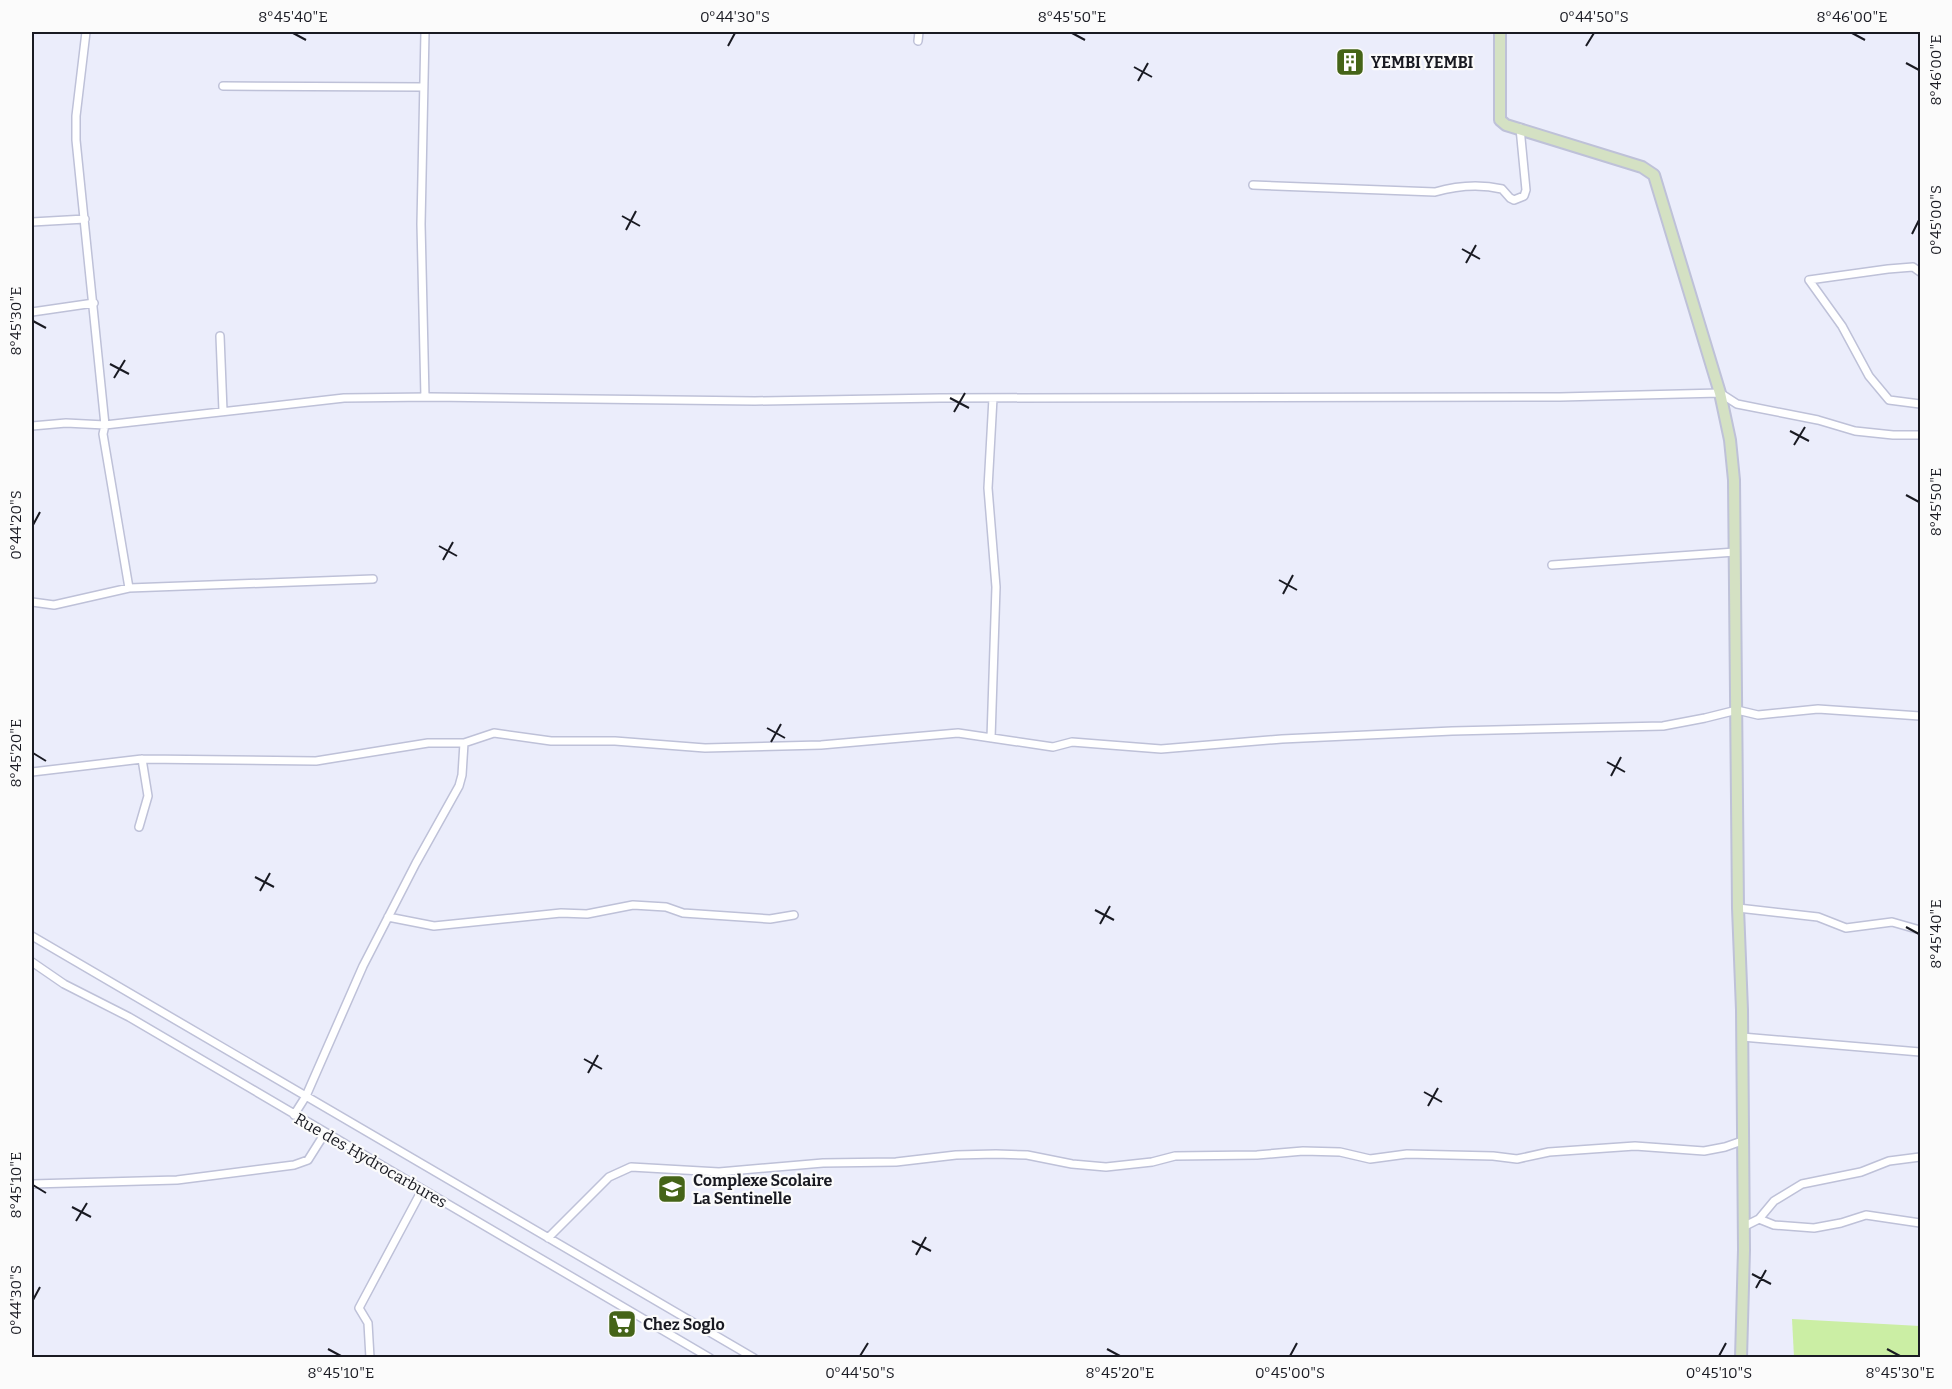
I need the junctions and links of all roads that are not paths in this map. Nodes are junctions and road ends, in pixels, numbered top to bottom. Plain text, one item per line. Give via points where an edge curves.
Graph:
1 (86, 32) edge
2 (425, 32) edge
3 (919, 32) edge
4 (1500, 32) edge
5 (918, 40) dead end
6 (223, 86) dead end
7 (423, 87) junction
8 (1520, 128) junction
9 (1253, 185) dead end
10 (85, 219) junction
11 (32, 222) edge
12 (1920, 272) edge
13 (94, 303) junction
14 (32, 312) edge
15 (220, 336) dead end
16 (1720, 393) junction
17 (425, 397) junction
18 (993, 398) junction
19 (1920, 405) edge
20 (223, 411) junction
21 (105, 425) junction
22 (32, 426) edge
23 (1920, 435) edge
24 (1735, 552) junction
25 (1552, 565) dead end
26 (373, 579) dead end
27 (129, 588) junction
28 (32, 602) edge
29 (1737, 710) junction
30 (1920, 716) edge
31 (991, 738) junction
32 (464, 743) junction
33 (142, 759) junction
34 (32, 772) edge
35 (139, 827) dead end
36 (1738, 908) junction
37 (794, 915) dead end
38 (388, 917) junction
39 (1920, 930) edge
40 (32, 936) edge
41 (32, 962) edge
42 (1742, 1036) junction
43 (1920, 1052) edge
44 (306, 1096) junction
45 (294, 1115) junction
46 (325, 1133) junction
47 (1742, 1141) junction
48 (1920, 1157) edge
49 (32, 1184) edge
50 (422, 1190) junction
51 (1759, 1219) junction
52 (1920, 1223) edge
53 (1743, 1227) junction
54 (549, 1238) junction
55 (370, 1358) edge
56 (710, 1358) edge
57 (754, 1358) edge
58 (1741, 1358) edge

1 - 10 street via 76,124
2 - 7 street
3 - 5 street
4 - 8 street via 1500,120
6 - 7 street
7 - 17 street
8 - 9 street via 1526,190 1524,196 1514,200 1502,189 1487,186 1435,192
8 - 16 street via 1642,167 1654,175
10 - 11 street
10 - 13 street
12 - 19 street via 1913,267 1809,280 1842,326 1869,376 1889,400
13 - 14 street
13 - 21 street
15 - 20 street
16 - 18 street
16 - 23 street via 1737,404 1855,431
16 - 24 street via 1734,480
17 - 18 street via 754,401
17 - 20 street via 344,398
18 - 31 street via 988,488 996,587
20 - 21 street
21 - 22 street
21 - 27 street via 103,434
24 - 25 street
24 - 29 street
26 - 27 street
27 - 28 street via 54,605
29 - 30 street via 1758,715 1818,709
29 - 31 street via 1664,726 1452,731 1161,749 1072,742 1053,747
29 - 36 street
31 - 32 street via 958,732 821,745 705,748 550,741 494,733
32 - 33 street via 428,743 316,761
32 - 38 street via 459,786
33 - 34 street
33 - 35 street via 148,796
36 - 39 street via 1818,917 1846,928 1892,922
36 - 42 street
37 - 38 street via 770,919 633,905 587,914 561,913 434,926
38 - 44 street
40 - 44 street
41 - 45 street, Rue des Hydrocarbures
42 - 43 street
42 - 47 street
44 - 45 street
44 - 54 street
45 - 46 street, Rue des Hydrocarbures
46 - 49 street via 308,1160 294,1165 177,1180
46 - 50 street, Rue des Hydrocarbures
47 - 53 street
47 - 54 street via 1704,1151 1635,1146 1549,1152 1517,1159 1407,1154 1370,1159 1340,1152 1303,1151 1175,1156 1106,1167 996,1154 719,1172 631,1167 609,1177
48 - 51 street via 1889,1161 1861,1172 1802,1184 1774,1201
50 - 55 street via 359,1308 368,1323
50 - 56 street, Rue des Hydrocarbures
51 - 52 street via 1774,1225 1814,1228 1866,1215
51 - 53 street
53 - 58 street
54 - 57 street

